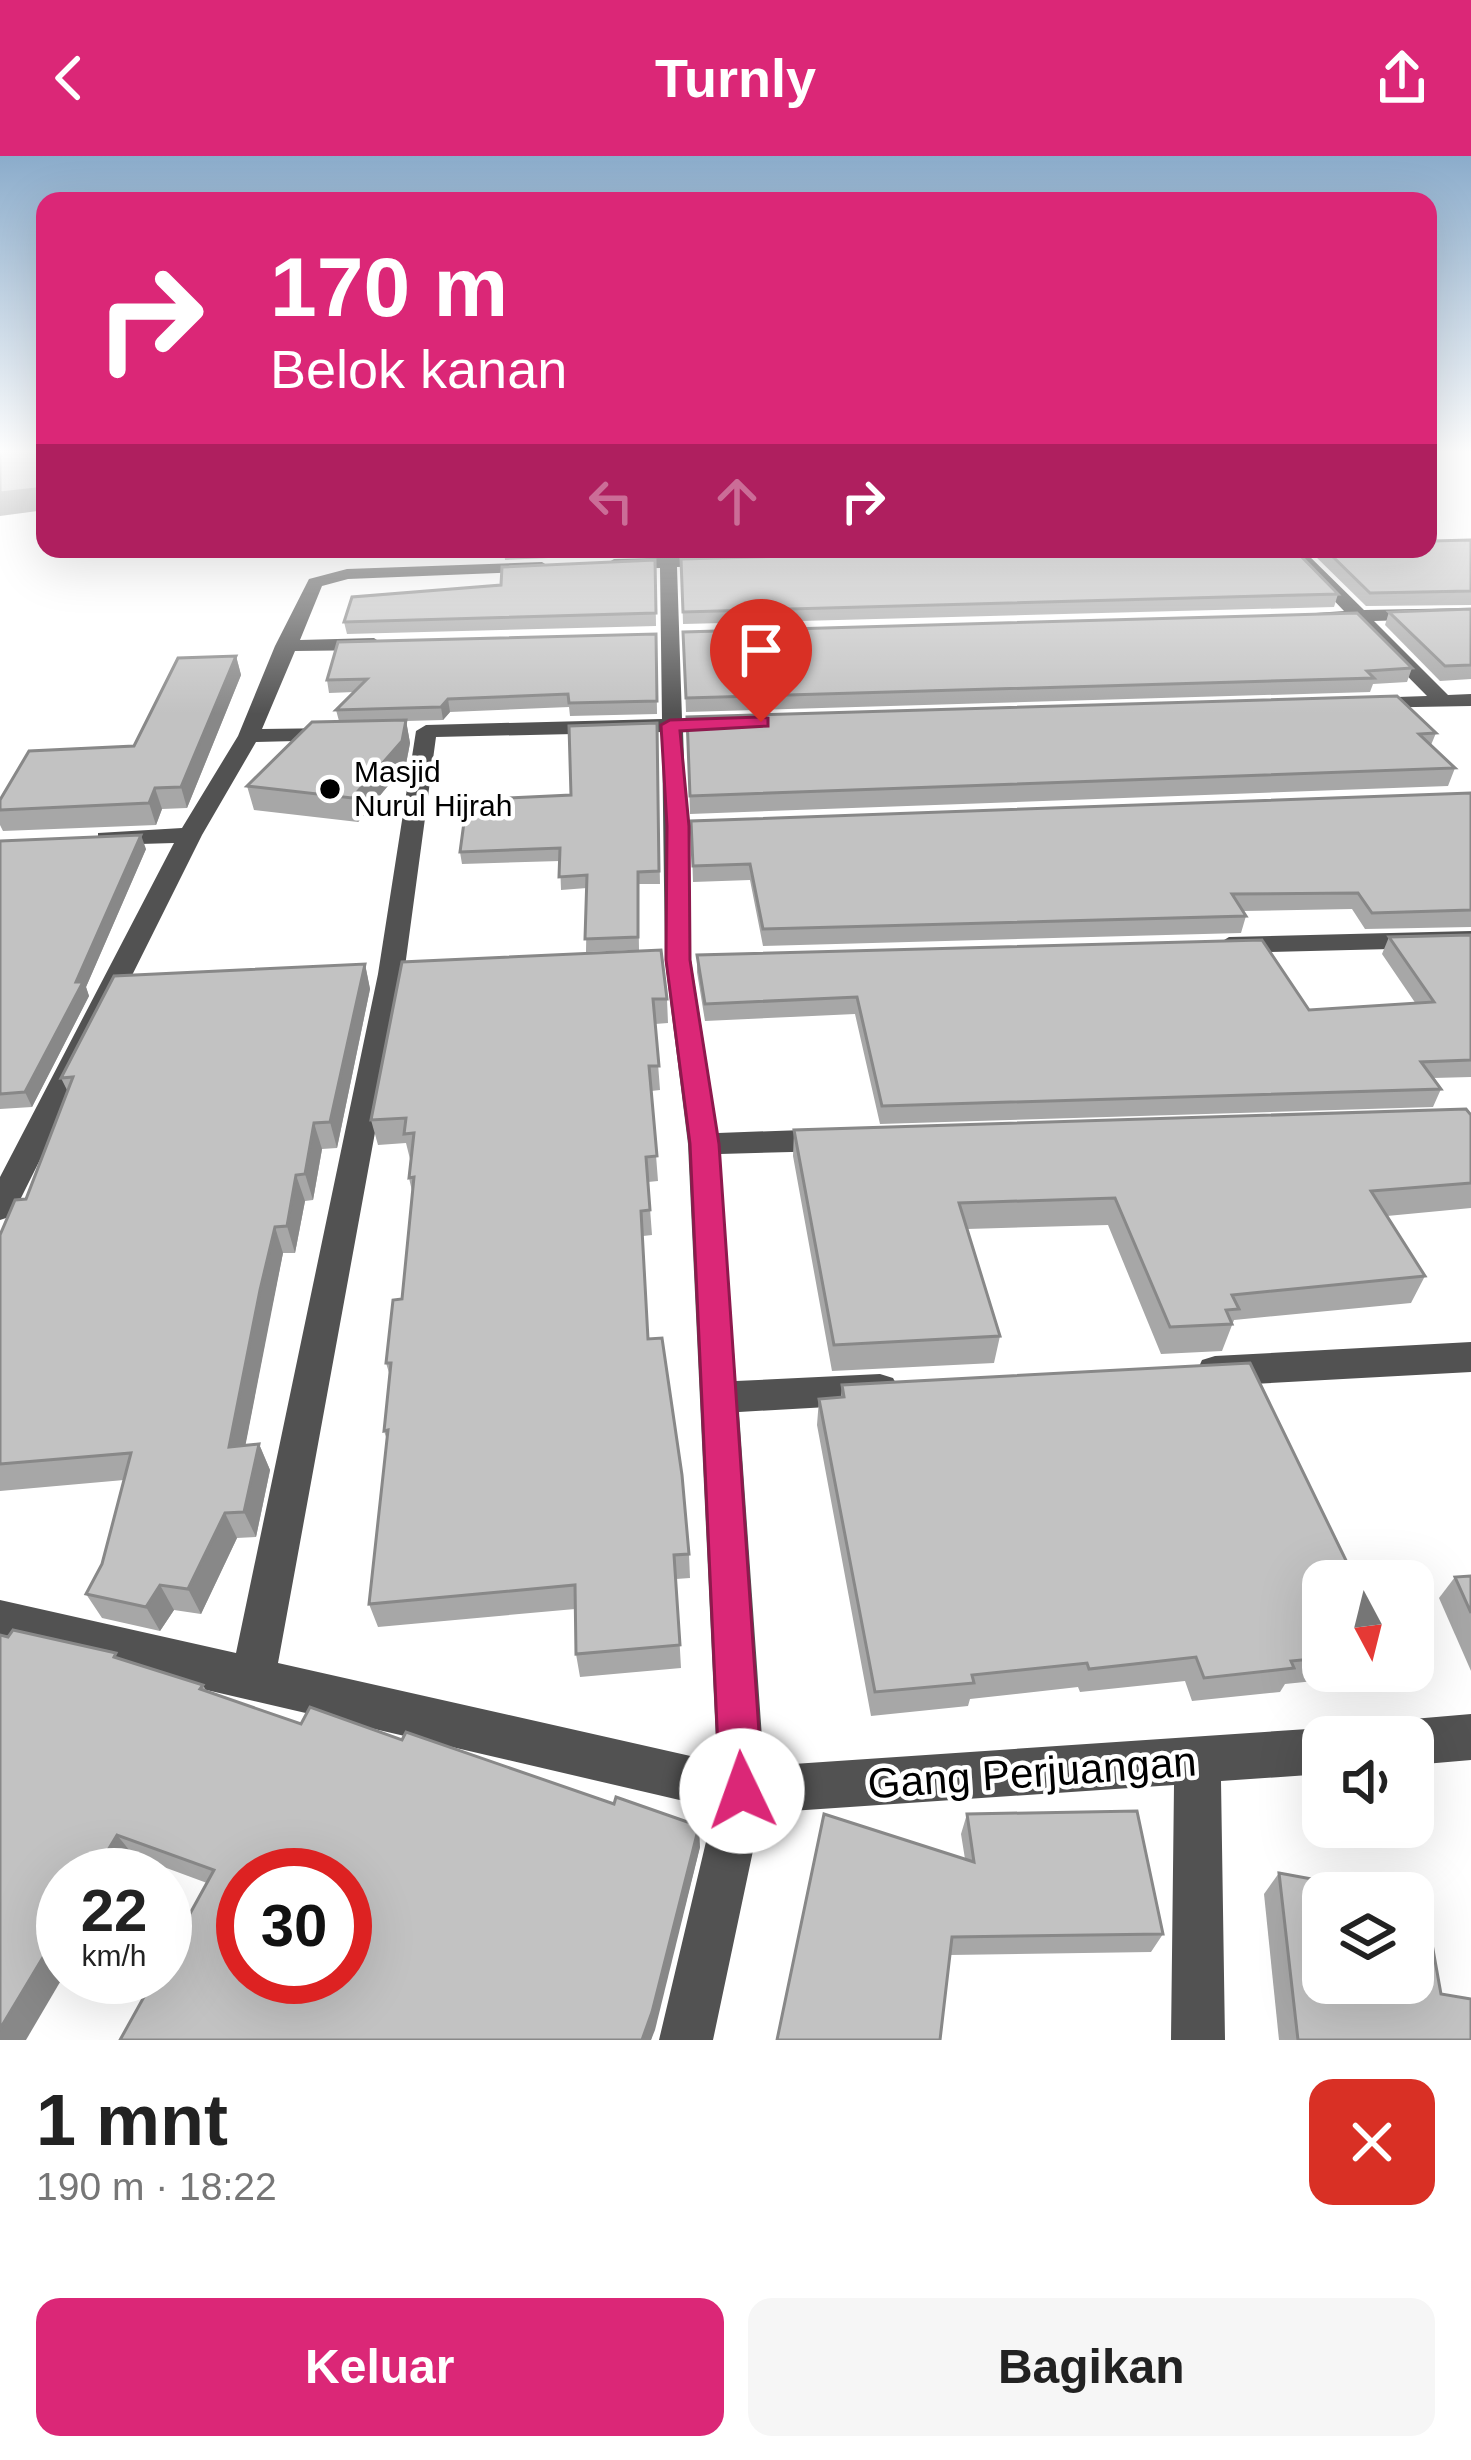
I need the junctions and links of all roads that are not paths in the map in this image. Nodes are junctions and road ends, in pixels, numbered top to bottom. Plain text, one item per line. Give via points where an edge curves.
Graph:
1 (642, 558) edge
2 (665, 558) edge
3 (710, 558) edge
4 (1302, 558) edge
5 (740, 560) edge
6 (1471, 613) edge
7 (1363, 616) junction
8 (1291, 618) edge
9 (398, 643) edge
10 (284, 646) junction
11 (1471, 700) edge
12 (1442, 701) junction
13 (1349, 704) edge
14 (764, 722) edge
15 (670, 725) junction
16 (360, 733) edge
17 (249, 736) junction
18 (190, 835) junction
19 (83, 839) edge
20 (1471, 939) edge
21 (1191, 946) edge
22 (872, 1138) edge
23 (704, 1144) junction
24 (0, 1208) edge
25 (1471, 1357) edge
26 (1189, 1372) edge
27 (906, 1387) edge
28 (718, 1397) junction
29 (0, 1621) edge
30 (253, 1676) junction
31 (1471, 1737) edge
32 (1434, 1740) edge
33 (1302, 1752) edge
34 (1197, 1762) junction
35 (742, 1791) junction
36 (686, 2040) edge
37 (1198, 2040) edge

1 - 10 street via 331,575 316,583
2 - 15 street
3 - 5 street
4 - 7 street
6 - 7 street
7 - 8 street
7 - 12 street
9 - 10 street
10 - 17 street
11 - 12 street
12 - 13 street
14 - 15 street
15 - 23 street via 690,825 678,960
15 - 30 street via 415,732 391,974
16 - 17 street
17 - 18 street
18 - 19 street
18 - 24 street via 125,989
20 - 21 street
22 - 23 street
23 - 28 street
25 - 26 street
27 - 28 street
28 - 35 street
29 - 30 street, Gang Perjuangan
30 - 35 street, Gang Perjuangan
31 - 32 street
33 - 34 street, Gang Perjuangan
34 - 35 street, Gang Perjuangan
34 - 37 street
35 - 36 street

